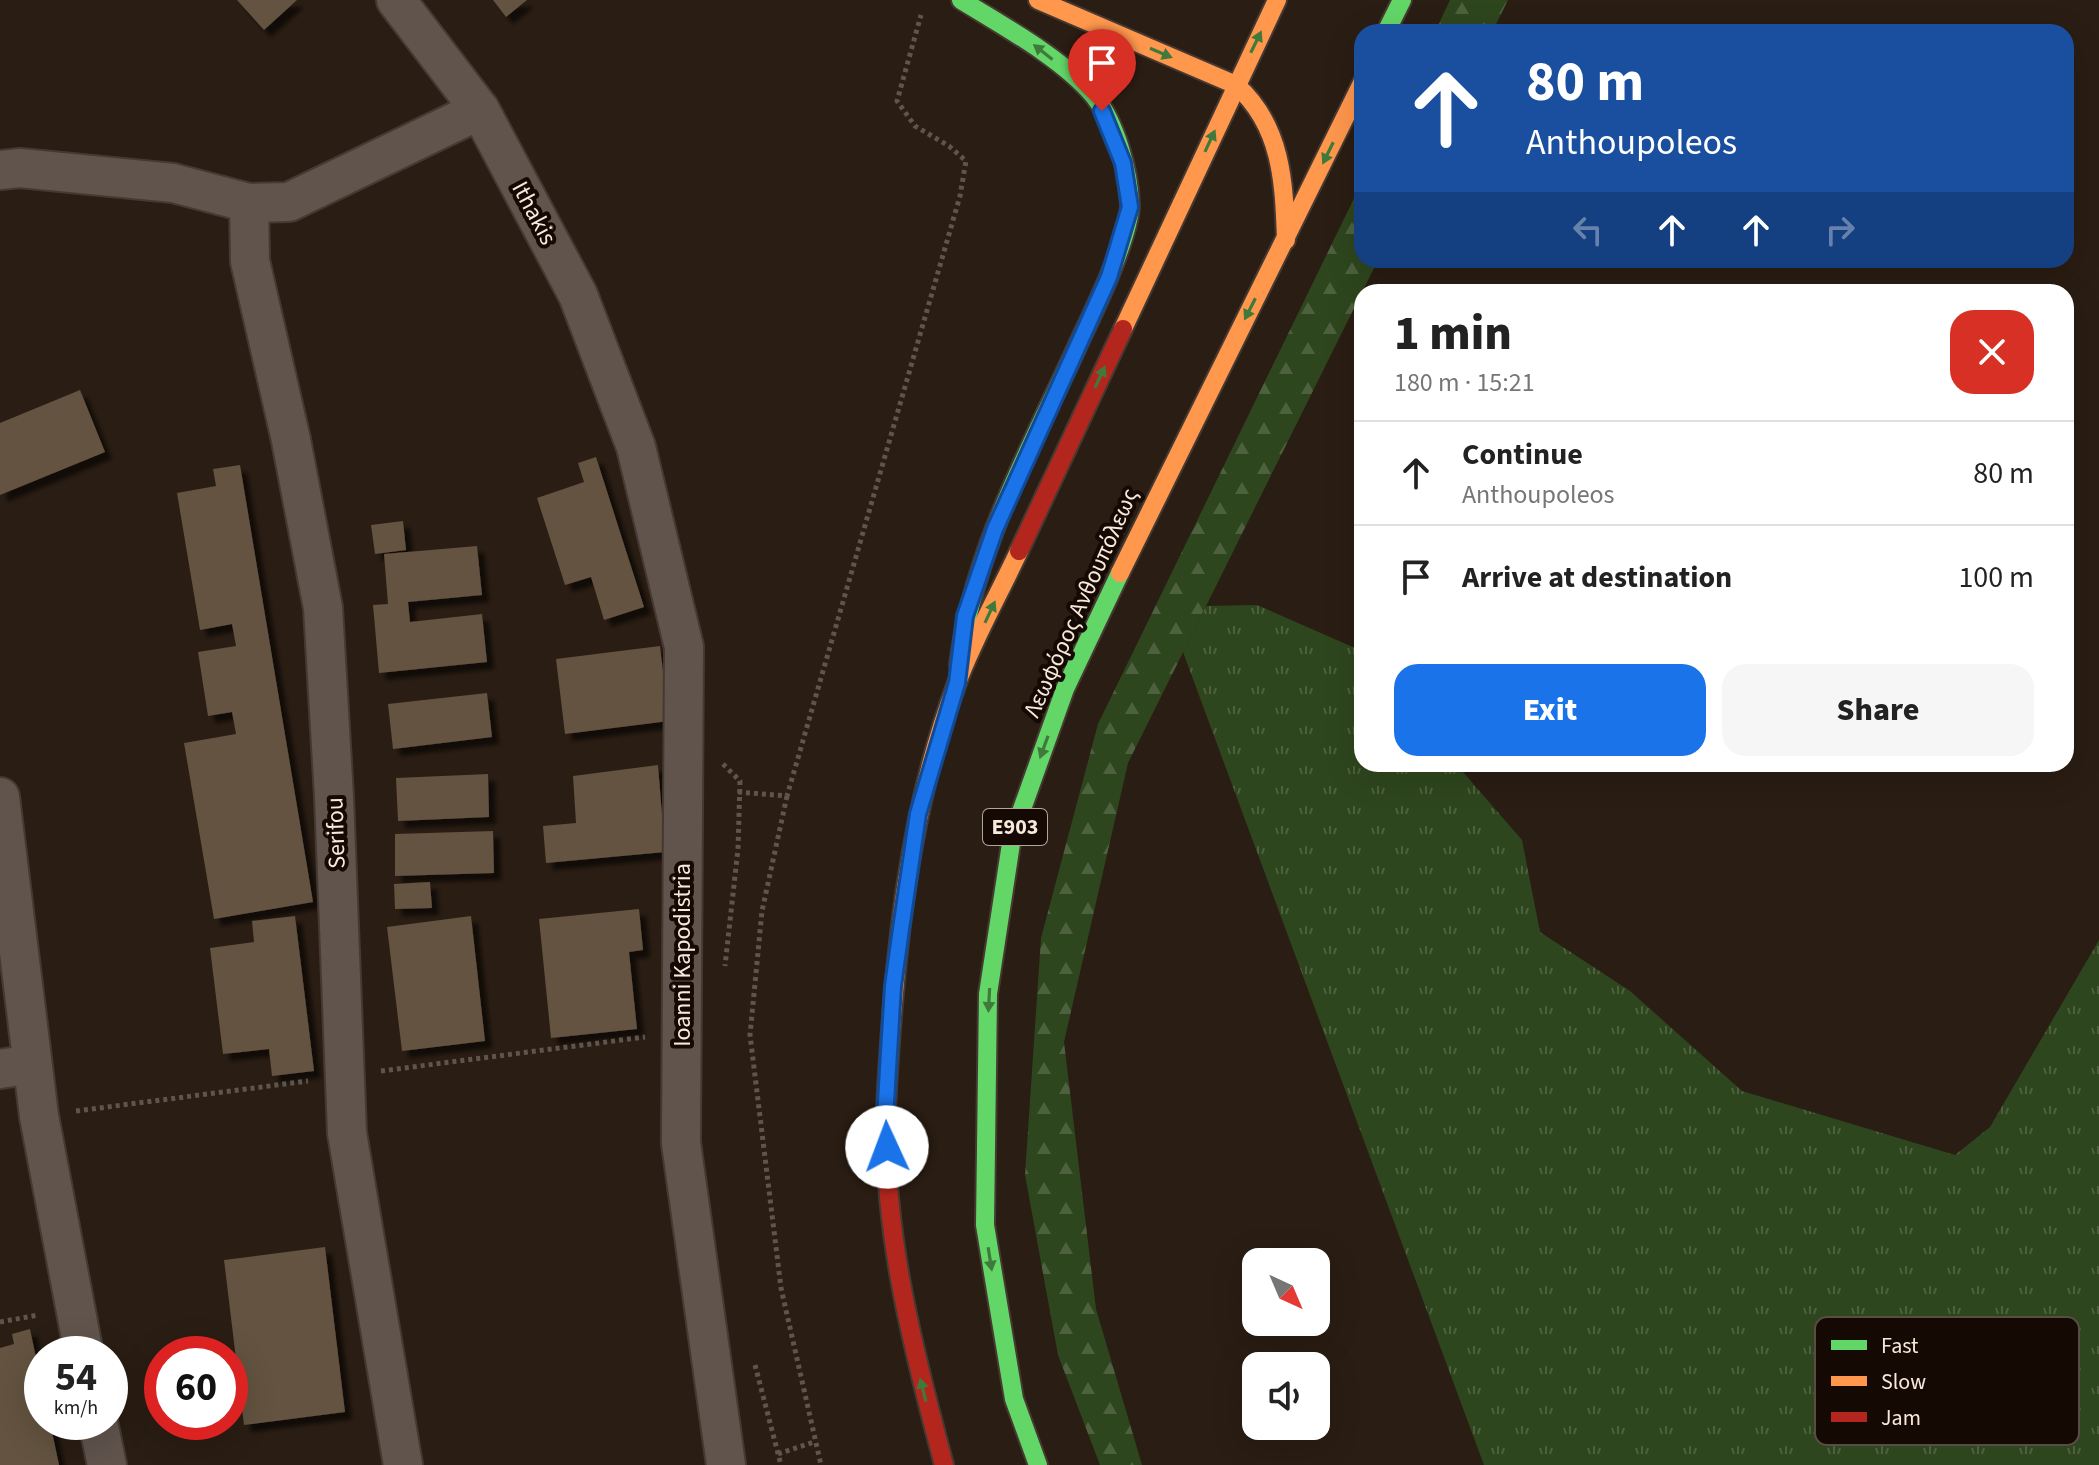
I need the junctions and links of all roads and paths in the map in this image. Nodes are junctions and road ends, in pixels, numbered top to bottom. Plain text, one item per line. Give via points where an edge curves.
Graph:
1 (396, 0) edge
2 (926, 0) edge
3 (961, 0) edge
4 (1038, 0) edge
5 (1277, 0) edge
6 (1402, 0) edge
7 (1390, 24) edge
8 (1236, 85) junction
9 (1354, 100) edge
10 (480, 110) junction
11 (0, 170) edge
12 (249, 203) junction
13 (1286, 240) junction
14 (636, 447) joint
15 (957, 683) junction
16 (738, 792) dead end
17 (787, 796) junction
18 (0, 797) edge
19 (16, 1067) edge
20 (80, 1336) edge
21 (102, 1440) edge
22 (814, 1442) junction
23 (778, 1454) dead end
24 (107, 1465) edge
25 (403, 1465) edge
26 (726, 1465) edge
27 (821, 1465) edge
28 (944, 1465) edge
29 (1038, 1465) edge

1 - 10 street, Ithakis
2 - 17 path via 897,101 915,126 966,161 960,196
15 -> 3 main road via 965,616 995,529 1109,277 1130,207 1123,163 1094,96 1033,44
4 -> 8 main road
8 -> 5 main road
6 - 7 main road
8 - 13 main road via 1260,109 1281,166
15 -> 8 main road
9 -> 13 main road, Λεωφόρος Ανθουπόλεως / E903
10 - 12 street via 289,202
10 - 14 street, Ithakis via 578,295
11 - 12 street via 173,183
12 - 25 street, Serifou via 250,261 323,608 347,1133
13 -> 29 main road, Λεωφόρος Ανθουπόλεως / E903 via 1183,440 1065,689 1012,837 988,994 985,1225 1014,1399
14 - 26 street, Ioanni Kapodistria via 684,647 681,1143
28 -> 15 main road via 910,1339 892,1230 885,1119 893,986 918,814
16 - 17 path
17 - 22 path via 762,911 750,1035 781,1288
18 - 19 street
19 - 20 street
21 - 24 street
22 - 23 path
22 - 27 path

